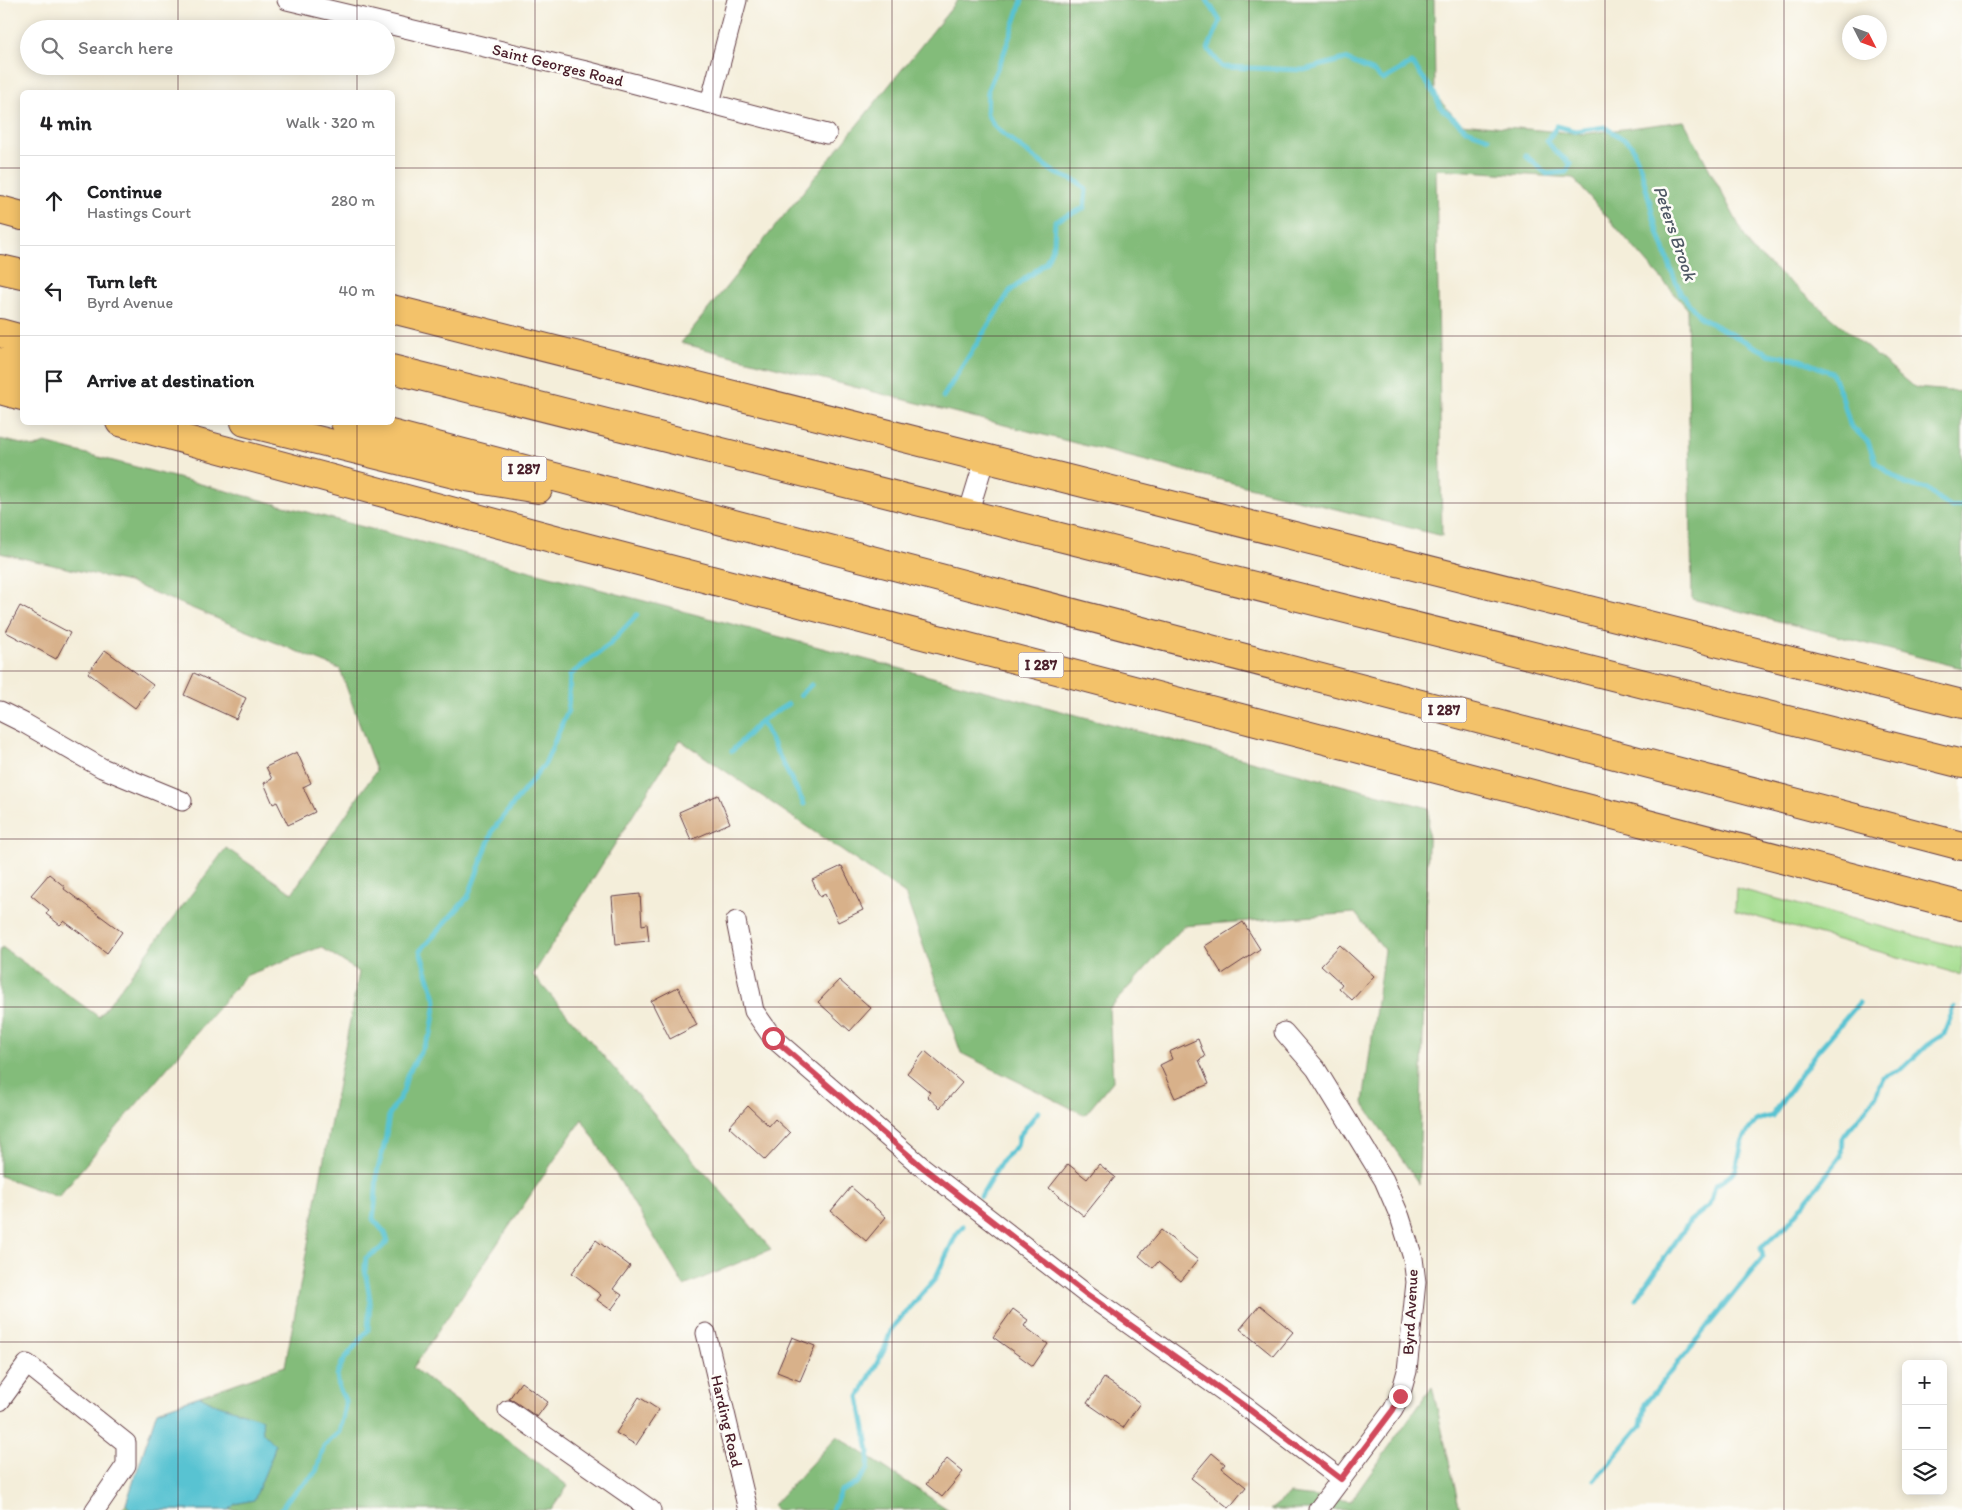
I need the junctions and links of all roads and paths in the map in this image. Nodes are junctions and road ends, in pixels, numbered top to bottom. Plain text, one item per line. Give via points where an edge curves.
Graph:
1 (287, 0) edge
2 (737, 0) edge
3 (371, 20) edge
4 (395, 26) edge
5 (710, 103) junction
6 (827, 134) dead end
7 (0, 210) edge
8 (20, 215) edge
9 (0, 268) edge
10 (20, 273) edge
11 (395, 310) edge
12 (0, 333) edge
13 (20, 338) edge
14 (0, 362) edge
15 (20, 367) edge
16 (395, 370) edge
17 (0, 390) edge
18 (20, 395) edge
19 (131, 425) edge
20 (257, 425) edge
21 (356, 425) edge
22 (985, 458) junction
23 (968, 514) junction
24 (702, 516) junction
25 (1962, 704) edge
26 (0, 711) edge
27 (1962, 764) edge
28 (182, 801) dead end
29 (1962, 846) edge
30 (1962, 906) edge
31 (736, 921) dead end
32 (1284, 1032) dead end
33 (706, 1333) dead end
34 (0, 1401) edge
35 (508, 1410) dead end
36 (1341, 1479) junction
37 (95, 1510) edge
38 (651, 1510) edge
39 (748, 1510) edge
40 (1318, 1510) edge

1 - 3 street, Saint Georges Road
2 - 5 street
4 - 5 street, Saint Georges Road
5 - 6 street, Saint Georges Road
7 - 8 highway
9 - 10 highway
11 - 22 highway
12 - 13 highway
14 - 15 highway
16 - 23 highway
17 - 18 highway
19 - 30 highway, I 287
20 - 24 highway via 466,477
21 - 24 highway, I 287
22 - 23 street
22 - 25 highway
23 - 27 highway
24 - 29 highway, I 287
26 - 28 street via 102,768
31 - 36 street via 754,1011 773,1038 921,1166 1085,1293
32 - 36 street, Byrd Avenue via 1316,1069 1384,1180 1413,1258 1416,1282 1400,1396
33 - 39 street, Harding Road
34 - 37 street via 27,1364 126,1442 126,1465
35 - 38 street
36 - 40 street, Byrd Avenue

